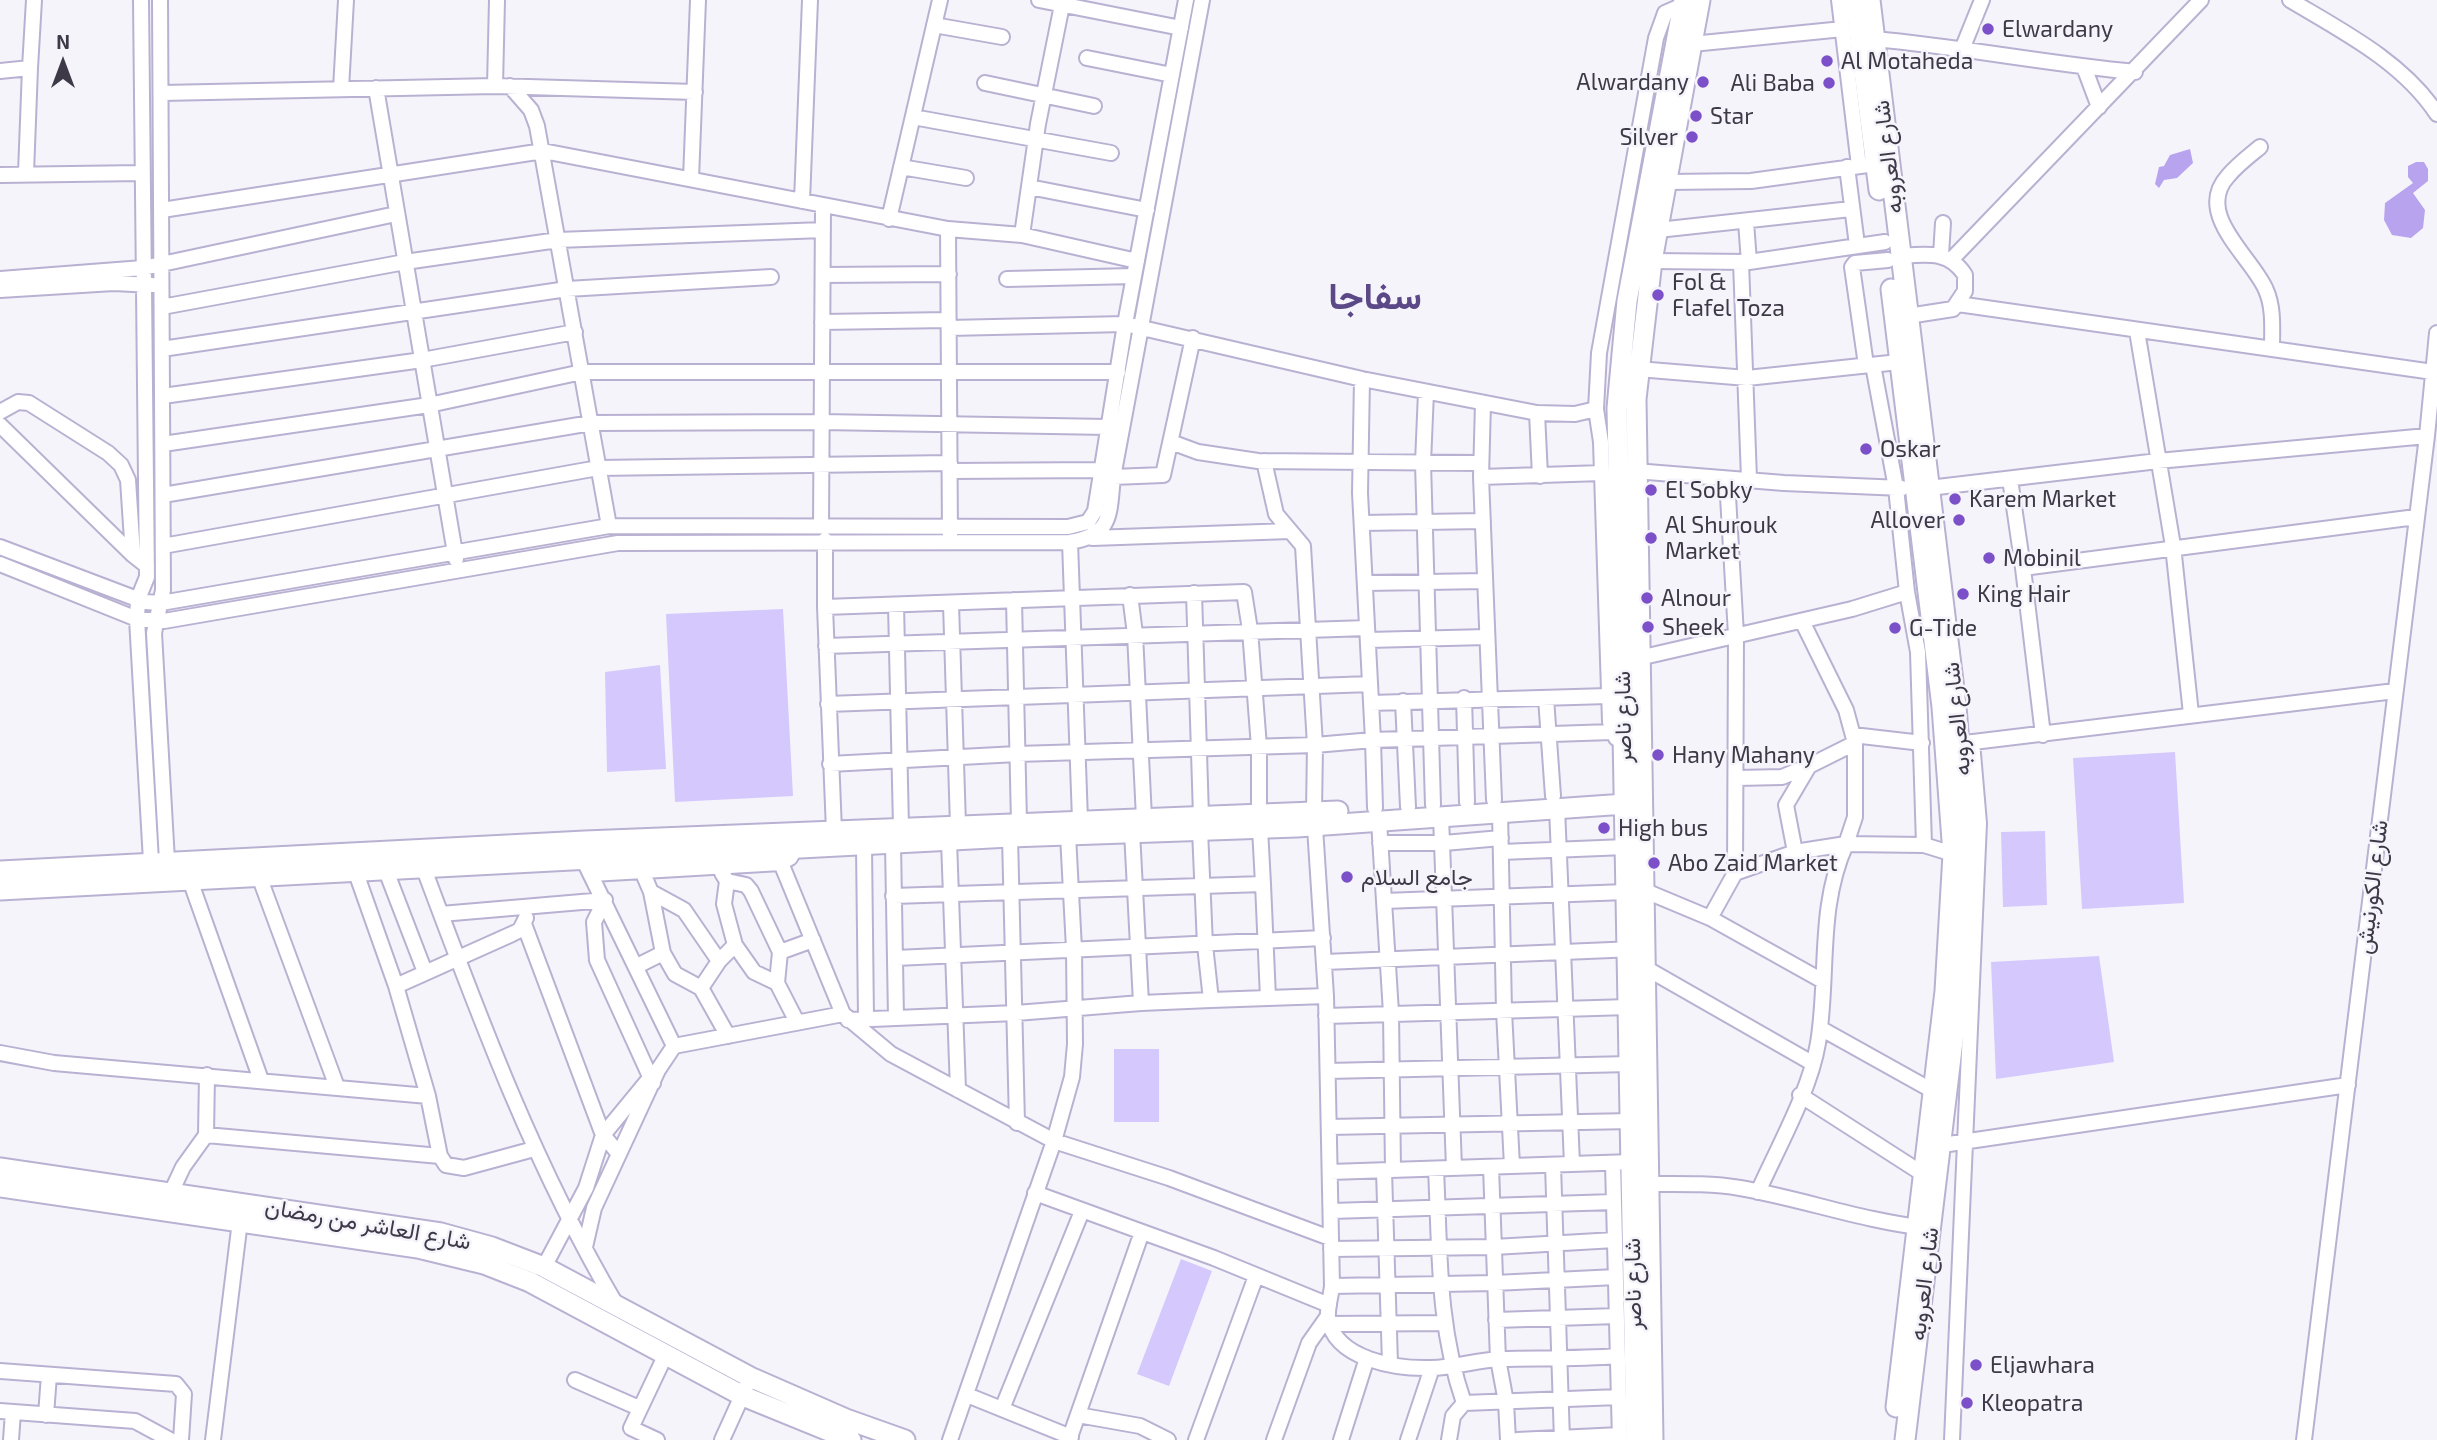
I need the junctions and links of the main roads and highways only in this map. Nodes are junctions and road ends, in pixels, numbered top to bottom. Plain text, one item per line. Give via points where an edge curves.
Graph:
1 (1855, 0) edge
2 (1870, 0) edge
3 (1689, 2) edge
4 (1891, 253) junction
5 (1602, 338) road end
6 (1622, 341) junction
7 (1914, 488) junction
8 (1628, 553) junction
9 (1949, 706) junction
10 (1625, 798) junction
11 (1497, 806) junction
12 (1437, 811) junction
13 (1377, 815) junction
14 (897, 835) junction
15 (420, 858) junction
16 (1632, 859) junction
17 (0, 871) edge
18 (0, 890) edge
19 (1638, 955) junction
20 (1635, 1054) junction
21 (1939, 1083) junction
22 (0, 1168) edge
23 (0, 1186) edge
24 (167, 1200) junction
25 (1923, 1228) junction
26 (1635, 1397) junction
27 (1625, 1438) edge
28 (851, 1440) edge
29 (905, 1440) edge
30 (1653, 1440) edge
31 (1892, 1440) edge
32 (1905, 1440) edge

1 - 4 main road, شارع العروبه via 1860,166
2 - 4 main road, شارع العروبه
3 - 6 main road, شارع ناصر via 1645,152
3 - 8 main road, شارع ناصر via 1692,44 1652,261 1638,369
4 - 7 main road, شارع العروبه
4 - 7 main road, شارع العروبه via 1908,316
5 - 6 main road
6 - 8 main road, شارع ناصر via 1616,408
7 - 9 main road, شارع العروبه
7 - 9 main road, شارع العروبه via 1921,614
8 - 10 main road, شارع ناصر via 1618,738
8 - 16 main road, شارع ناصر via 1639,658
9 - 21 main road, شارع العروبه via 1953,854
9 - 21 main road, شارع العروبه via 1966,743 1968,863 1961,1053
10 - 11 main road
10 - 16 main road, شارع ناصر
11 - 12 main road
11 - 12 main road via 1467,802
12 - 13 main road
12 - 13 main road via 1408,807
13 - 14 main road
14 - 15 main road via 834,831
14 - 15 main road via 864,846 588,866
15 - 17 main road via 159,861
15 - 18 main road via 385,868
16 - 19 main road, شارع ناصر
19 - 20 main road, شارع ناصر
19 - 20 main road, شارع ناصر via 1629,1007
20 - 26 main road, شارع ناصر via 1648,1184
20 - 26 main road, شارع ناصر via 1632,1121 1622,1162
21 - 25 main road, شارع العروبه via 1923,1174
21 - 25 main road, شارع العروبه via 1942,1145
22 - 24 main road, شارع العاشر من رمضان
23 - 24 main road, شارع العاشر من رمضان
24 - 28 main road, شارع العاشر من رمضان via 240,1221 418,1248 484,1264 575,1303 743,1396
24 - 29 main road, شارع العاشر من رمضان via 441,1233 492,1247 544,1267 750,1377
25 - 31 main road, شارع العروبه
25 - 32 main road, شارع العروبه
26 - 27 main road, شارع ناصر
26 - 30 main road, شارع ناصر

